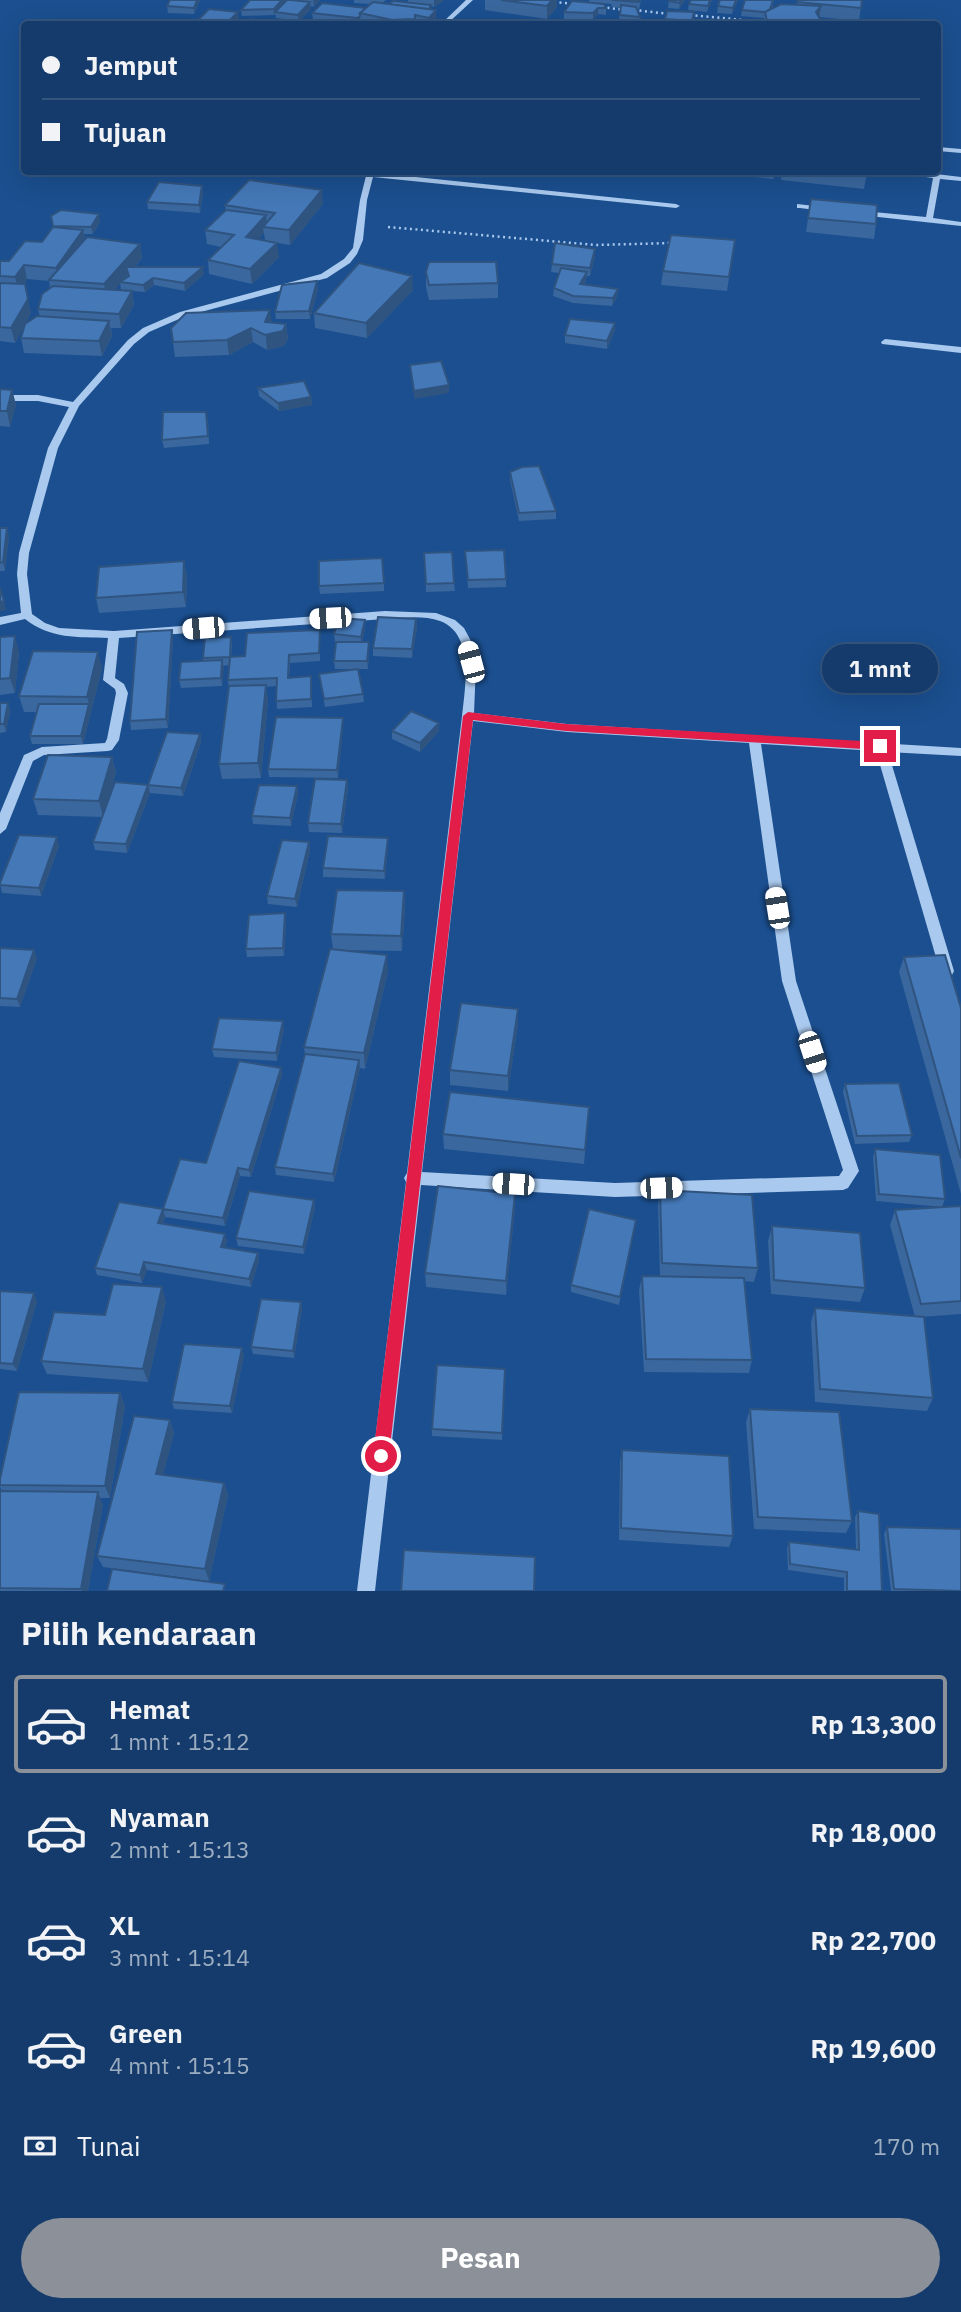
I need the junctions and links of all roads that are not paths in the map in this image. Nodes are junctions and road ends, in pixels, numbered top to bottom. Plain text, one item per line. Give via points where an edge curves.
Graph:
1 (470, 0) edge
2 (447, 21) edge
3 (941, 149) edge
4 (961, 151) edge
5 (370, 175) edge
6 (389, 175) edge
7 (929, 175) edge
8 (937, 176) junction
9 (961, 179) edge
10 (676, 206) dead end
11 (800, 206) dead end
12 (839, 210) edge
13 (852, 212) edge
14 (929, 220) junction
15 (961, 224) edge
16 (885, 342) dead end
17 (961, 350) edge
18 (0, 398) edge
19 (75, 405) junction
20 (27, 615) junction
21 (0, 621) edge
22 (114, 635) junction
23 (468, 716) junction
24 (754, 739) junction
25 (880, 746) junction
26 (961, 752) edge
27 (0, 829) edge
28 (950, 980) edge
29 (412, 1178) junction
30 (366, 1591) edge

1 - 2 street
3 - 4 street
5 - 19 street via 354,256 324,276 183,314 146,330
6 - 10 street
7 - 8 street
8 - 9 street
8 - 14 street
11 - 12 street
13 - 14 street
14 - 15 street
16 - 17 street
18 - 19 street via 38,398
19 - 20 street via 54,448 24,553
20 - 21 street
20 - 22 street via 58,632
22 - 23 street via 385,615 450,621 464,636 471,662
22 - 27 street via 109,680 122,693 113,740 108,747 42,751 28,758
23 - 24 street via 566,728
23 - 29 street
24 - 25 street
24 - 29 street via 789,981 851,1171 843,1183 615,1190
25 - 26 street
25 - 28 street
29 - 30 street

